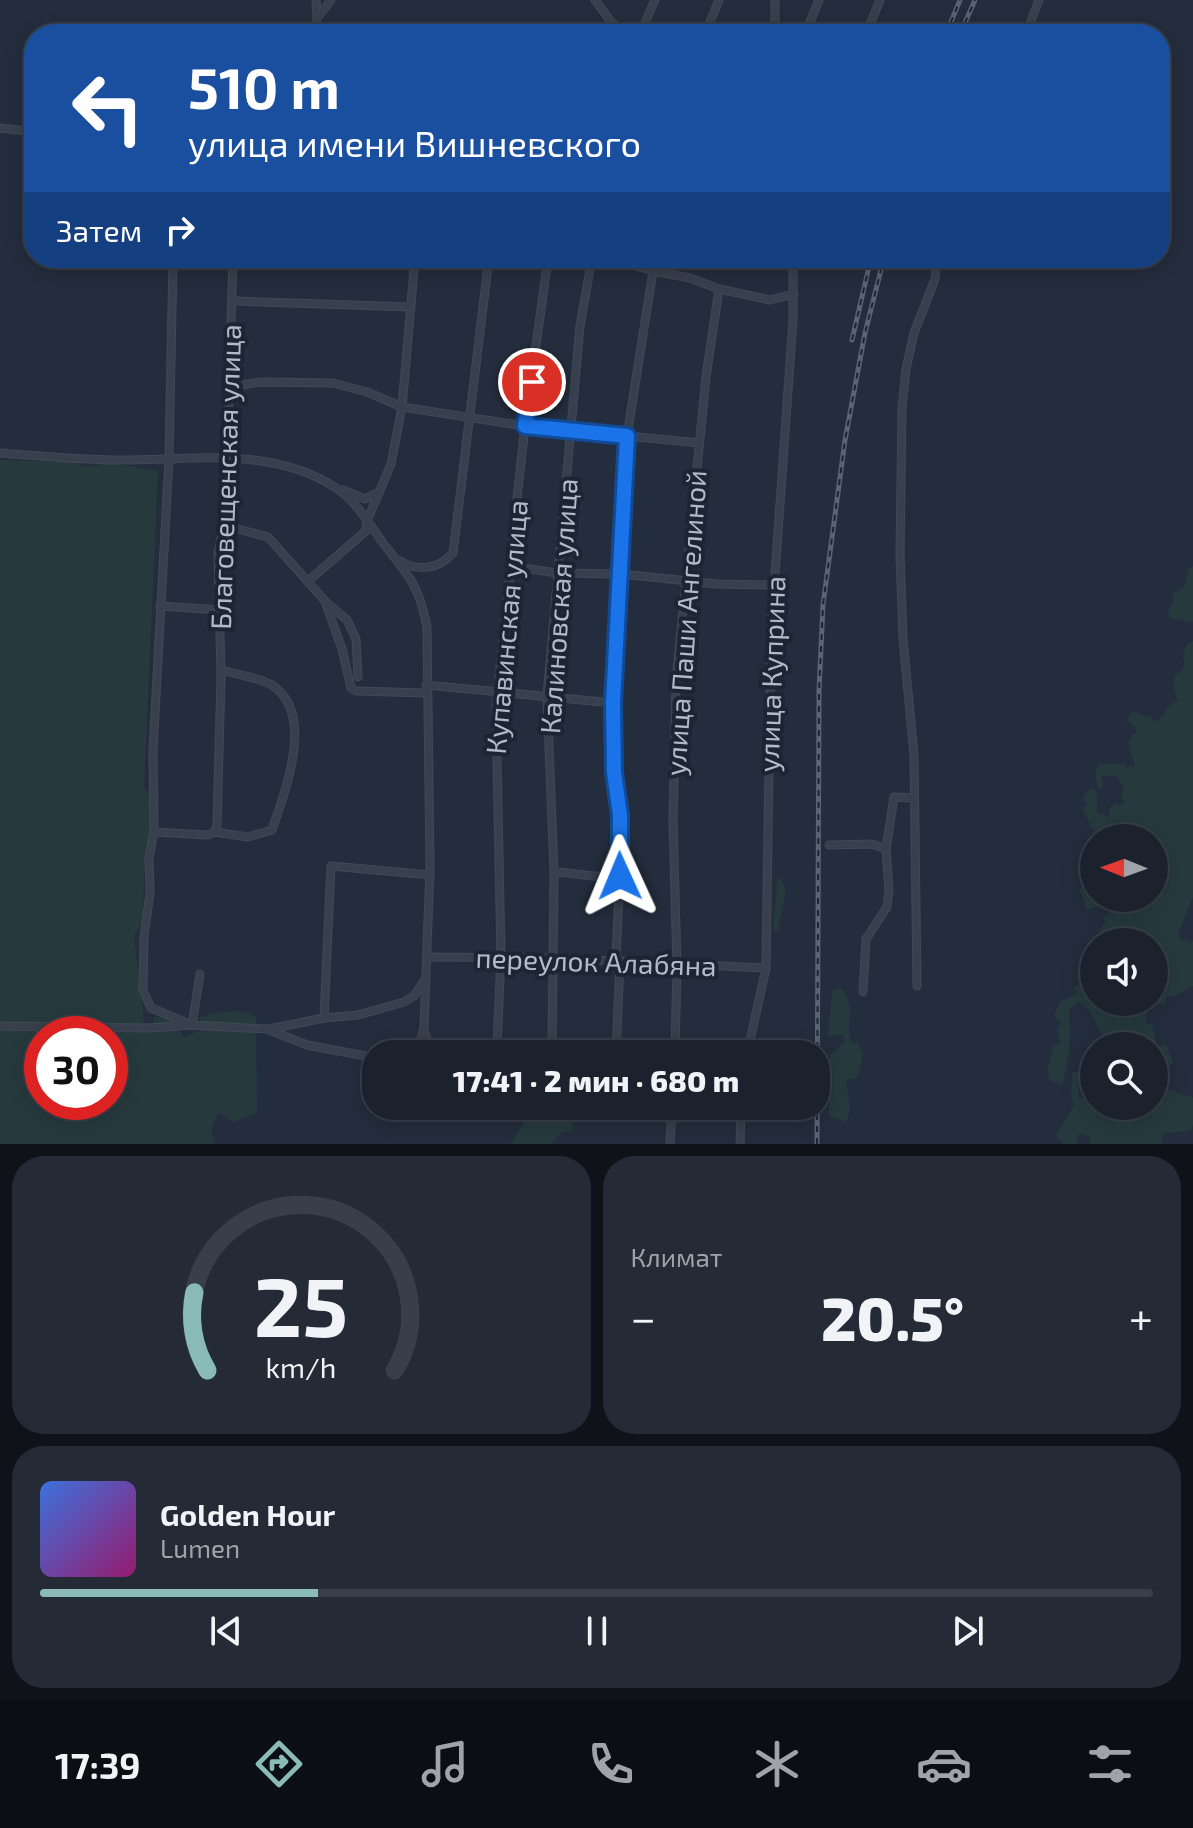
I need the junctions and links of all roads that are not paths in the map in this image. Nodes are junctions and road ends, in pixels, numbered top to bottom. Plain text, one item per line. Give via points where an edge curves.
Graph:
1 (316, 0) edge
2 (331, 0) edge
3 (655, 0) edge
4 (719, 0) edge
5 (775, 0) edge
6 (819, 0) edge
7 (880, 0) edge
8 (1039, 0) edge
9 (594, 1) edge
10 (317, 18) junction
11 (316, 24) edge
12 (614, 24) edge
13 (644, 24) edge
14 (709, 24) edge
15 (775, 24) edge
16 (809, 24) edge
17 (870, 24) edge
18 (1030, 24) edge
19 (0, 128) edge
20 (24, 131) edge
21 (173, 268) edge
22 (233, 268) edge
23 (414, 268) edge
24 (488, 268) edge
25 (547, 268) edge
26 (590, 268) edge
27 (643, 268) edge
28 (793, 268) edge
29 (936, 268) edge
30 (653, 271) junction
31 (719, 289) junction
32 (794, 294) junction
33 (232, 301) junction
34 (411, 307) junction
35 (229, 387) junction
36 (402, 407) junction
37 (471, 417) junction
38 (525, 426) junction
39 (572, 430) junction
40 (627, 436) junction
41 (699, 443) junction
42 (0, 453) edge
43 (227, 458) junction
44 (169, 459) junction
45 (338, 489) junction
46 (377, 493) junction
47 (225, 521) junction
48 (367, 521) junction
49 (396, 559) junction
50 (516, 567) junction
51 (557, 573) junction
52 (621, 574) junction
53 (308, 581) junction
54 (686, 581) junction
55 (774, 590) junction
56 (160, 606) junction
57 (220, 610) junction
58 (335, 615) junction
59 (221, 670) junction
60 (358, 677) dead end
61 (426, 689) junction
62 (496, 691) junction
63 (547, 696) junction
64 (613, 703) junction
65 (914, 798) junction
66 (154, 832) junction
67 (211, 834) junction
68 (829, 845) dead end
69 (886, 849) junction
70 (554, 872) junction
71 (430, 875) junction
72 (620, 876) junction
73 (427, 957) junction
74 (501, 957) junction
75 (554, 958) junction
76 (620, 962) junction
77 (677, 965) junction
78 (766, 968) junction
79 (200, 974) dead end
80 (426, 979) junction
81 (917, 986) dead end
82 (863, 992) dead end
83 (324, 1018) junction
84 (192, 1025) junction
85 (0, 1026) edge
86 (424, 1027) junction
87 (267, 1029) junction
88 (420, 1040) edge
89 (428, 1040) edge
90 (497, 1040) edge
91 (552, 1040) edge
92 (617, 1040) edge
93 (675, 1040) edge
94 (750, 1040) edge
95 (362, 1055) edge
96 (671, 1120) edge
97 (741, 1120) edge
98 (670, 1144) edge
99 (740, 1144) edge

1 - 10 street
2 - 10 street
3 - 13 street
4 - 14 street
5 - 15 street
6 - 16 street
7 - 17 street
8 - 18 street
9 - 12 street
10 - 11 street
19 - 20 street
21 - 44 street
22 - 33 street, Благовещенская улица
23 - 34 street
24 - 37 street
25 - 38 street, Купавинская улица
26 - 39 street, Калиновская улица
27 - 30 street
28 - 32 street, улица Куприна
29 - 65 street via 914,333 903,395 900,555
30 - 31 street
30 - 40 street
31 - 32 street via 770,300
31 - 41 street, улица Паши Ангелиной
32 - 55 street, улица Куприна
33 - 34 street
33 - 35 street, Благовещенская улица
34 - 36 street
35 - 36 street via 333,383
35 - 43 street, Благовещенская улица
36 - 37 street
36 - 46 street via 391,464
37 - 38 street
37 - 49 street via 453,553 433,567
38 - 39 street
38 - 50 street, Купавинская улица via 512,543
39 - 40 street
39 - 51 street, Калиновская улица
40 - 41 street
40 - 52 street
41 - 54 street, улица Паши Ангелиной
42 - 44 street
43 - 44 street
43 - 45 street via 285,465
43 - 47 street, Благовещенская улица
44 - 56 street
45 - 46 street via 365,499
45 - 48 street
46 - 48 street
47 - 53 street via 268,537
47 - 57 street, Благовещенская улица via 218,552
48 - 49 street
48 - 53 street via 366,531
49 - 61 street via 413,581 424,611
50 - 51 street
50 - 62 street, Купавинская улица via 509,580
51 - 52 street
51 - 63 street, Калиновская улица
52 - 54 street
52 - 64 street
53 - 58 street
54 - 55 street via 770,585
54 - 77 street, улица Паши Ангелиной via 675,697
55 - 78 street, улица Куприна
56 - 57 street
56 - 66 street
57 - 59 street, Благовещенская улица
58 - 60 street via 353,629
58 - 61 street via 351,688
59 - 67 street, Благовещенская улица via 217,826
59 - 67 street via 269,684 287,699 295,735 289,781 272,830 248,837
61 - 62 street
61 - 71 street
62 - 63 street
62 - 74 street, Купавинская улица
63 - 64 street
63 - 70 street, Калиновская улица
64 - 72 street
65 - 69 street via 894,797
65 - 81 street
66 - 67 street
66 - 84 street via 143,990 151,1008
68 - 69 street via 872,844
69 - 82 street via 887,907 866,939
70 - 72 street via 598,879
70 - 75 street, Калиновская улица
71 - 73 street
71 - 83 street via 331,866
72 - 76 street
73 - 74 street, переулок Алабяна
73 - 80 street
74 - 75 street, переулок Алабяна
74 - 90 street, Купавинская улица
75 - 76 street, переулок Алабяна
75 - 91 street, Калиновская улица
76 - 77 street, переулок Алабяна
76 - 92 street
77 - 78 street, переулок Алабяна
77 - 93 street, улица Паши Ангелиной
78 - 94 street, улица Куприна
79 - 84 street
80 - 83 street via 404,1002
80 - 86 street
83 - 87 street
84 - 85 street
84 - 87 street
86 - 88 street
86 - 89 street
87 - 95 street via 307,1045
96 - 98 street
97 - 99 street

